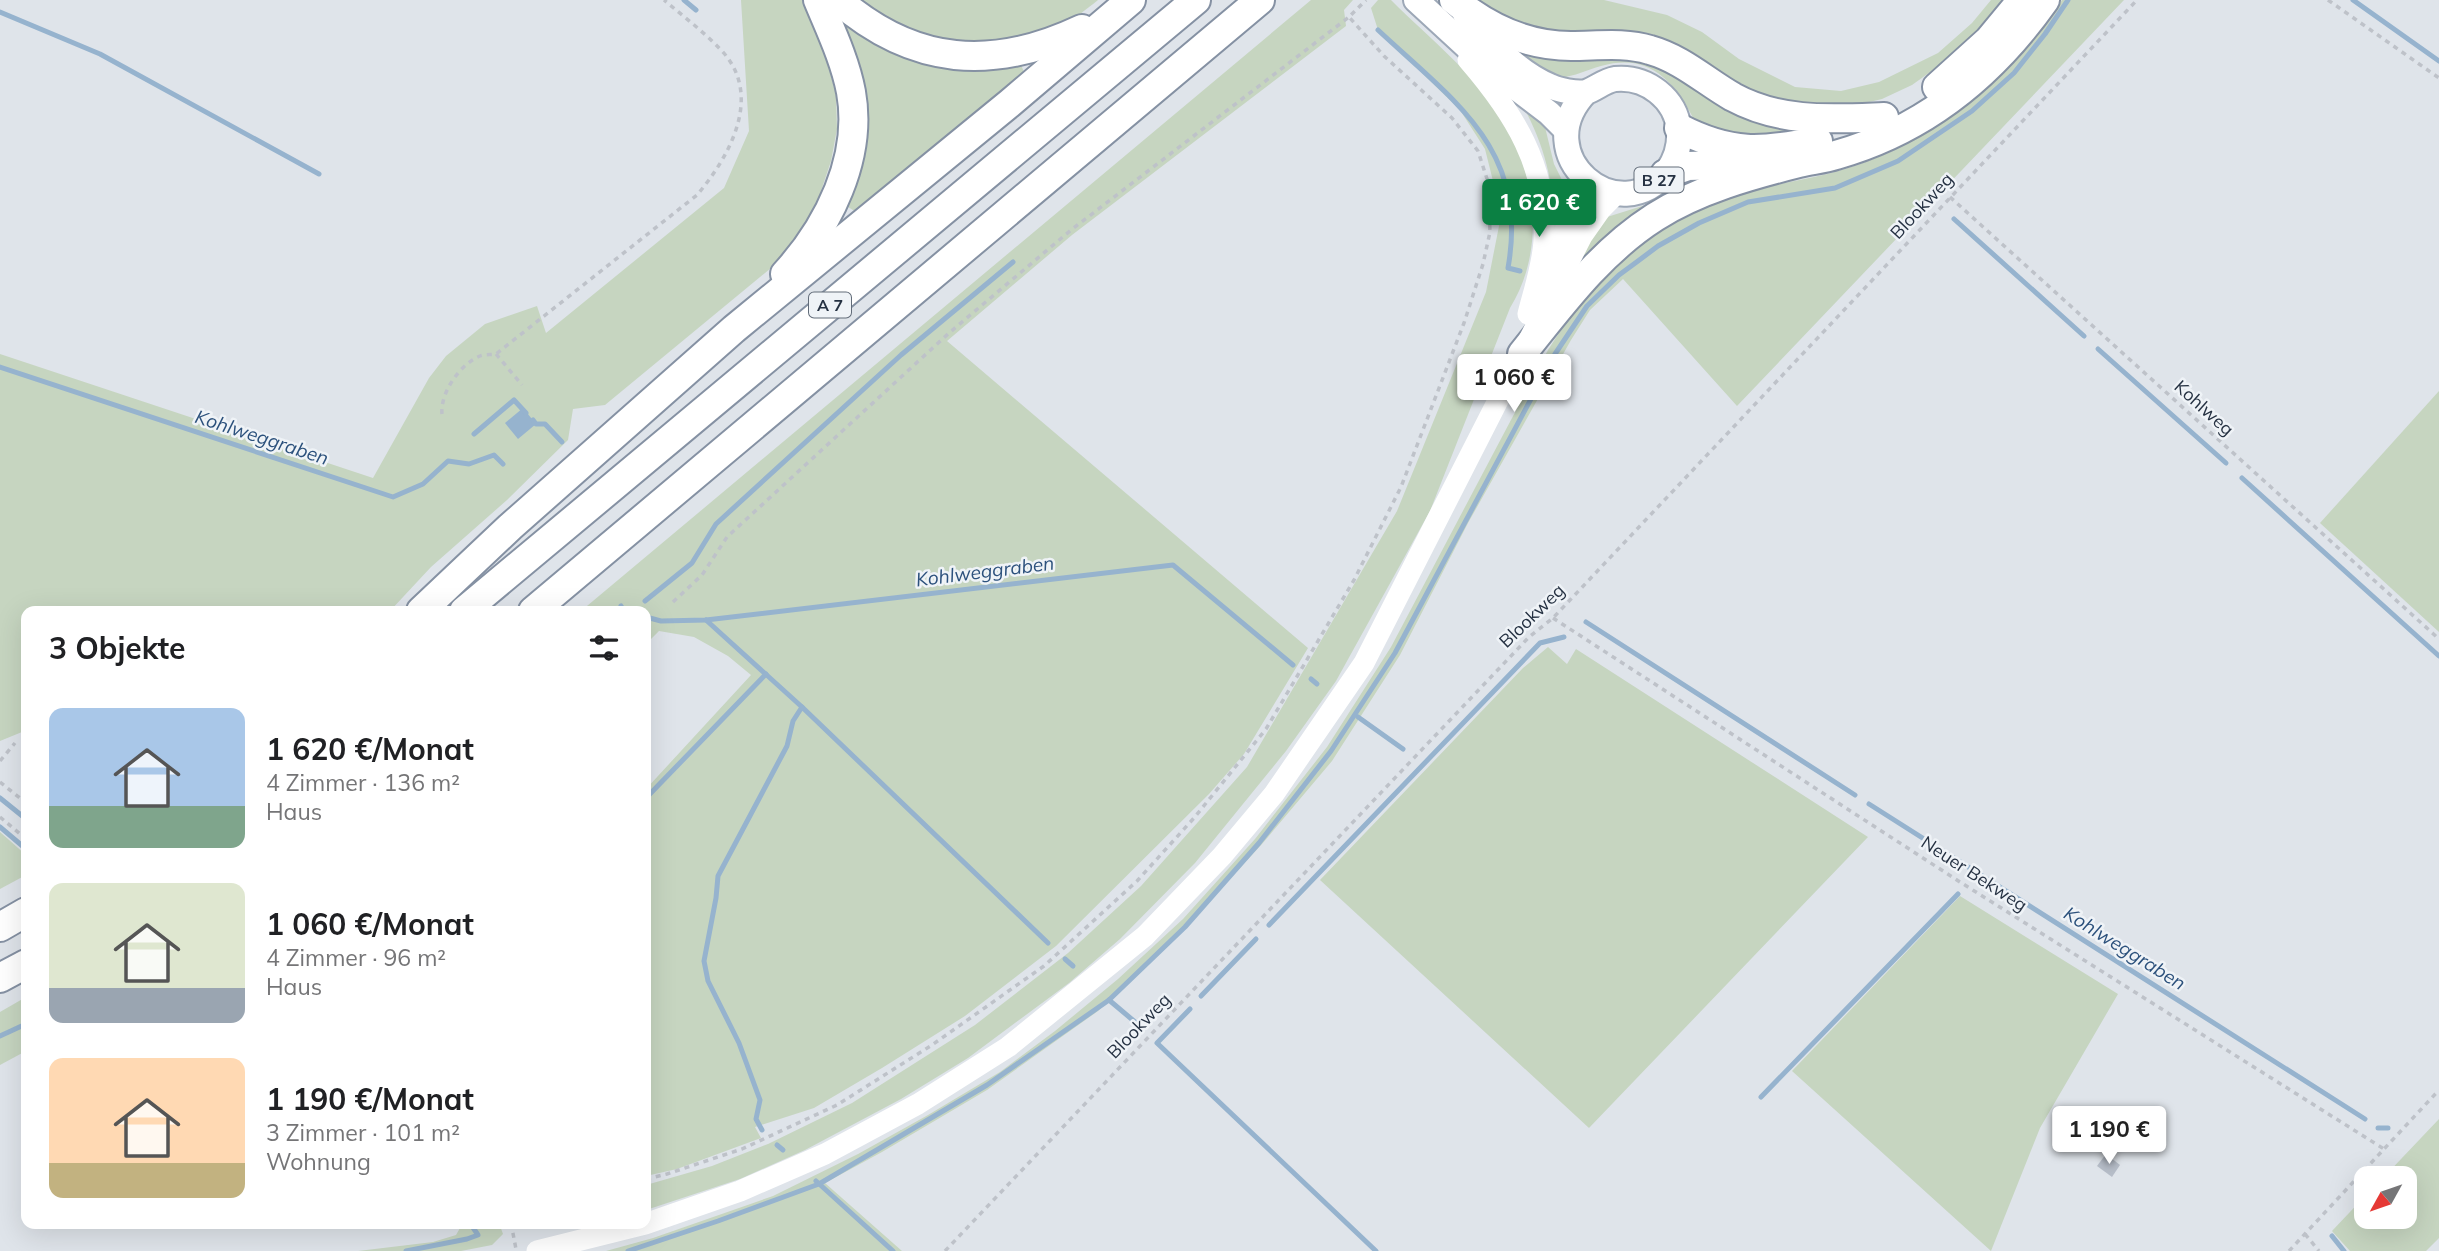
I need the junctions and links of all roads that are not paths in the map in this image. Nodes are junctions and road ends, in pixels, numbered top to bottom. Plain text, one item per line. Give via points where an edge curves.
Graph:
1 (818, 0) edge
2 (838, 0) edge
3 (1196, 0) edge
4 (1260, 0) edge
5 (1453, 0) edge
6 (2022, 0) edge
7 (2045, 0) edge
8 (1123, 6) edge
9 (1424, 8) edge
10 (1586, 92) junction
11 (1884, 117) junction
12 (1679, 128) junction
13 (1566, 130) junction
14 (1797, 164) junction
15 (1665, 174) junction
16 (1582, 177) junction
17 (1617, 193) junction
18 (1528, 314) junction
19 (734, 329) junction
20 (1522, 354) junction
21 (1469, 454) junction
22 (426, 606) edge
23 (470, 606) edge
24 (539, 606) edge
25 (21, 915) edge
26 (0, 927) edge
27 (21, 967) edge
28 (0, 978) edge
29 (651, 1222) edge
30 (625, 1229) edge
31 (537, 1251) edge

1 - 19 highway via 851,92 852,135 841,185 812,239
2 - 8 highway via 869,25 904,43 978,58 1050,44
3 - 23 highway, A 7
4 - 24 highway, A 7
5 - 10 main road via 1530,75 1550,87
5 - 11 highway via 1492,27 1544,44 1618,44 1661,53 1731,96 1767,111 1809,119
6 - 11 highway via 1989,40 1947,79
7 - 14 highway via 2008,49 1952,99 1862,147
8 - 19 highway
9 - 13 main road
9 - 18 main road via 1507,108 1537,170 1544,242
10 - 12 main road via 1615,79 1648,85 1672,107
10 - 13 main road via 1572,109
11 - 12 highway via 1827,139 1759,150 1732,149
12 - 15 main road, B 27 via 1677,153
13 - 16 main road via 1569,155
14 - 15 highway via 1688,166
14 - 20 highway via 1703,192 1656,216 1581,281
15 - 17 main road, B 27 via 1638,191
16 - 17 main road, B 27
16 - 18 main road via 1559,246
17 - 20 main road via 1582,236
18 - 21 main road
19 - 22 highway via 527,510
20 - 21 main road
21 - 29 main road via 1364,663 1316,735 1222,856 1144,936 1008,1047 918,1104 825,1154 740,1191
25 - 26 highway
27 - 28 highway
30 - 31 main road

